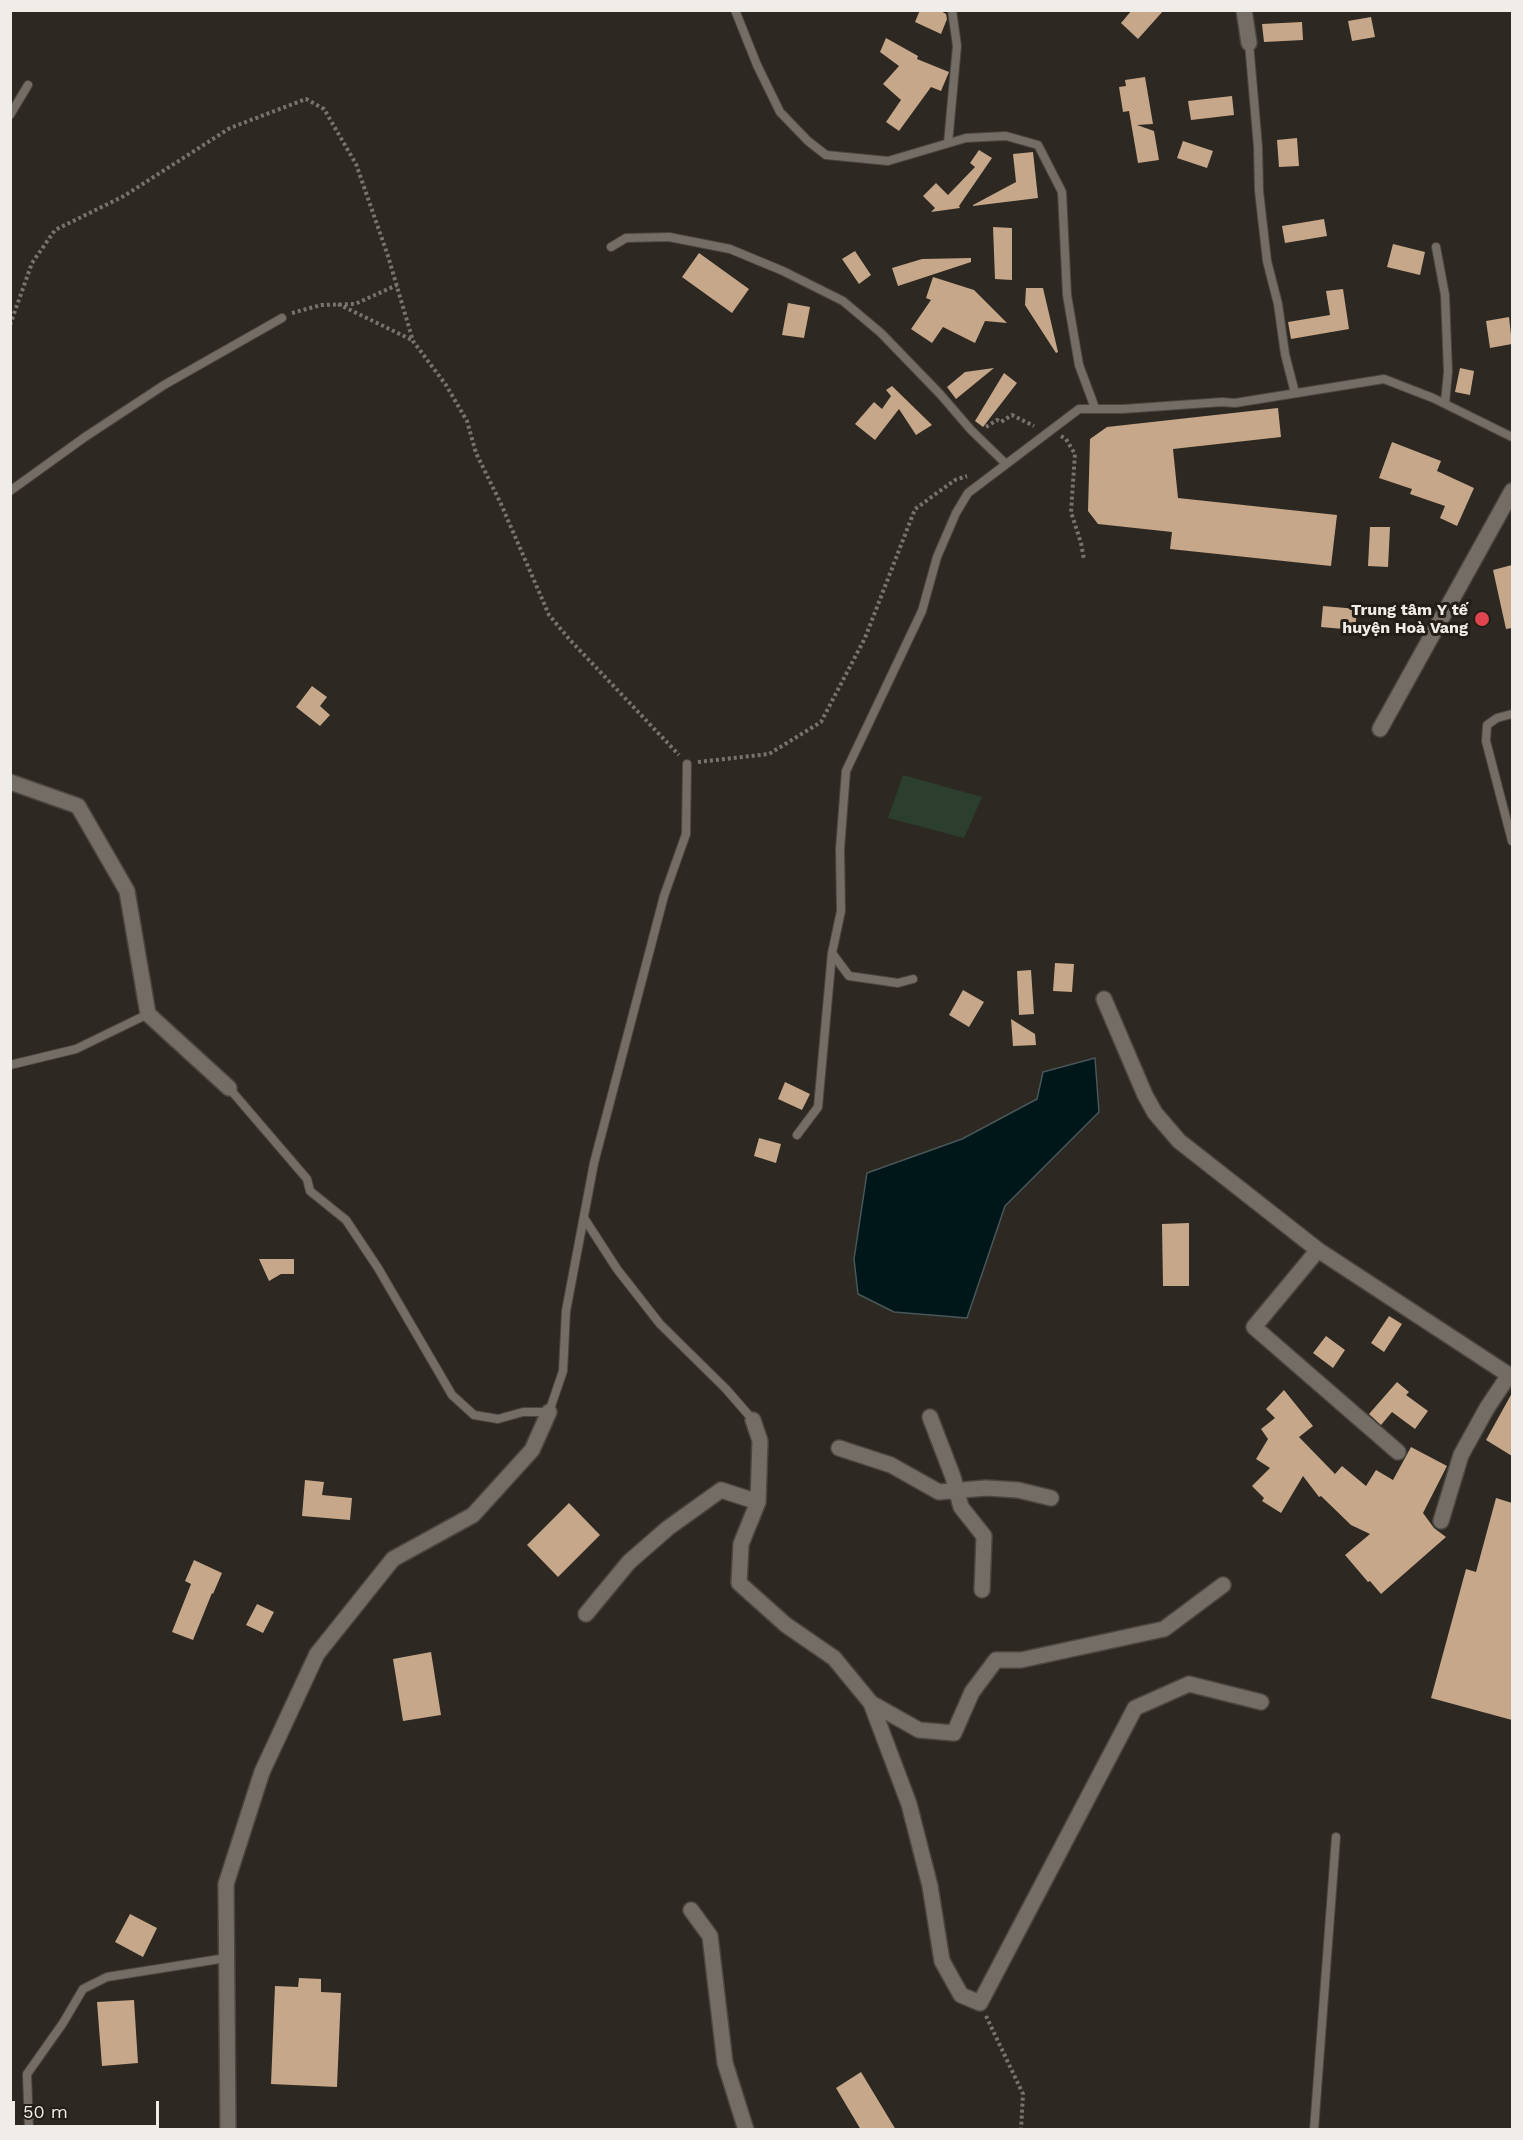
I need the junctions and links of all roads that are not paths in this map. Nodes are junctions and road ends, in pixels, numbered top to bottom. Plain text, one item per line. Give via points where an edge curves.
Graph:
1 (735, 10) edge
2 (952, 10) edge
3 (1244, 10) edge
4 (1248, 43) joint
5 (28, 85) dead end
6 (10, 115) edge
7 (948, 143) junction
8 (611, 247) dead end
9 (1436, 247) dead end
10 (282, 318) road end
11 (1295, 393) junction
12 (1445, 403) junction
13 (1095, 408) junction
14 (1512, 437) edge
15 (1005, 464) junction
16 (10, 491) edge
17 (1512, 491) edge
18 (1512, 714) edge
19 (1380, 729) dead end
20 (687, 764) road end
21 (10, 782) edge
22 (1512, 841) edge
23 (832, 953) junction
24 (913, 979) dead end
25 (1104, 999) dead end
26 (148, 1014) junction
27 (10, 1065) edge
28 (229, 1088) joint
29 (797, 1135) dead end
30 (584, 1218) junction
31 (1318, 1250) junction
32 (1511, 1376) edge
33 (549, 1413) junction
34 (930, 1417) dead end
35 (753, 1420) joint
36 (839, 1448) dead end
37 (1398, 1452) dead end
38 (957, 1490) junction
39 (1051, 1498) dead end
40 (758, 1502) junction
41 (1441, 1521) dead end
42 (1223, 1585) dead end
43 (982, 1590) dead end
44 (586, 1614) dead end
45 (1261, 1702) dead end
46 (871, 1703) junction
47 (1336, 1837) dead end
48 (691, 1910) dead end
49 (226, 1958) junction
50 (29, 2130) edge
51 (228, 2130) edge
52 (746, 2130) edge
53 (1314, 2130) edge

1 - 7 lane via 780,112 826,155 888,161
2 - 7 lane via 957,46
3 - 4 street
4 - 11 lane via 1267,261
5 - 6 lane
7 - 13 lane via 1006,136 1038,145 1062,192 1067,295 1079,365
8 - 15 lane via 626,238 669,237 730,249 843,301 881,333
9 - 12 lane via 1445,295
10 - 16 lane via 164,385
11 - 12 lane via 1384,379
11 - 13 lane via 1235,403
12 - 14 lane
13 - 15 lane via 1079,409
15 - 23 lane via 968,493 956,513 922,611 846,771 840,849 841,911
17 - 19 street
18 - 22 lane via 1487,725 1486,741
20 - 30 lane via 686,834 664,896 594,1163
21 - 26 street via 78,806 127,891
23 - 24 lane via 849,976 898,983
23 - 29 lane via 818,1107
25 - 31 street via 1145,1095 1167,1129
26 - 27 lane via 76,1049
26 - 28 street
28 - 33 lane via 307,1179 310,1191 346,1220 452,1395 474,1415 498,1419 523,1412
30 - 33 lane via 566,1311 563,1371
30 - 35 lane via 660,1324
31 - 32 street
31 - 37 street via 1254,1327
32 - 41 street via 1487,1408 1461,1455
33 - 49 street via 532,1450 473,1515 393,1559 317,1653 262,1772 226,1884
34 - 38 street
35 - 40 street via 760,1441
36 - 38 street via 891,1465 939,1492
38 - 39 street via 1018,1490
38 - 43 street via 961,1507 984,1536
40 - 44 street via 721,1490 629,1562
40 - 46 street via 741,1544 739,1583 786,1625 834,1658
42 - 46 street via 1164,1629 1022,1660 996,1659 972,1692 954,1733 919,1730
45 - 46 street via 1189,1684 1135,1708 980,2003 961,1995 942,1961 930,1886 909,1804
47 - 53 lane
48 - 52 street via 710,1936 725,2063
49 - 50 lane via 107,1977 83,1989 27,2074
49 - 51 street

